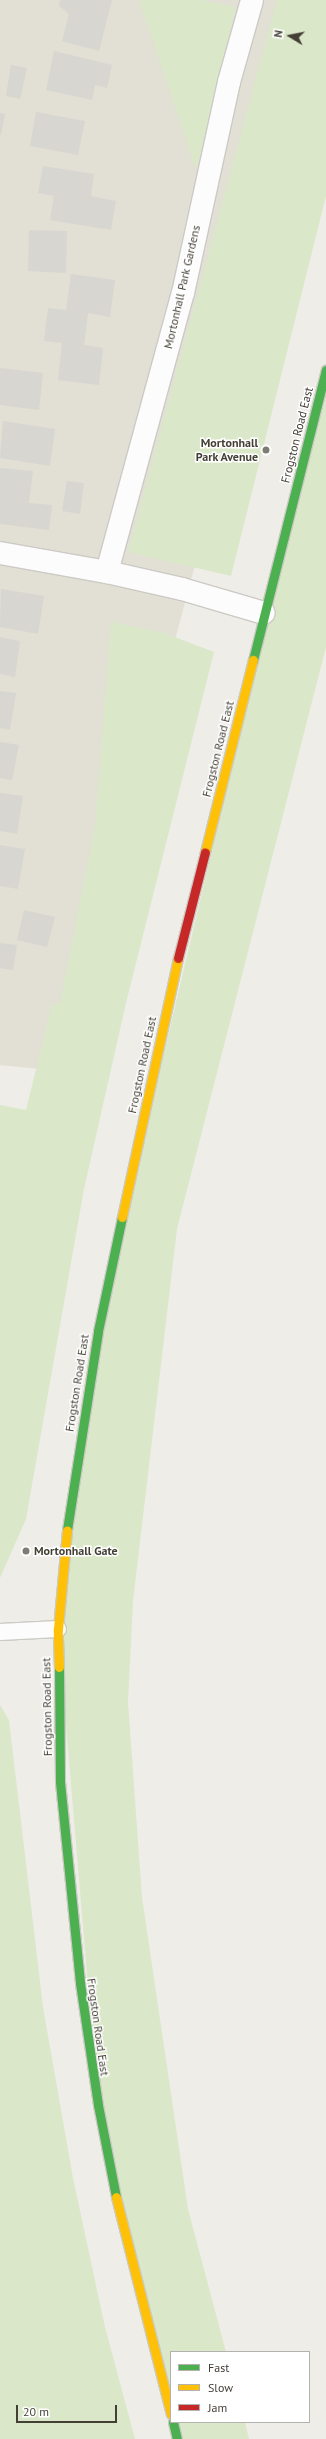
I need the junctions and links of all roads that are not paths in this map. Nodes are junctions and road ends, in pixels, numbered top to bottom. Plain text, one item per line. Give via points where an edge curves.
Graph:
1 (252, 0) edge
2 (326, 370) edge
3 (0, 553) edge
4 (108, 572) junction
5 (264, 613) junction
6 (58, 1629) junction
7 (0, 1632) edge
8 (170, 2410) edge
9 (173, 2423) edge
10 (177, 2439) edge

1 - 4 street, Mortonhall Park Gardens via 229,82 183,294
2 - 5 main road, Frogston Road East
3 - 4 street
4 - 5 street via 182,589
5 - 6 main road, Frogston Road East via 168,998 98,1331 63,1553
6 - 7 lane
6 - 8 main road, Frogston Road East via 60,1782 70,1896 85,2019 114,2188
9 - 10 main road

